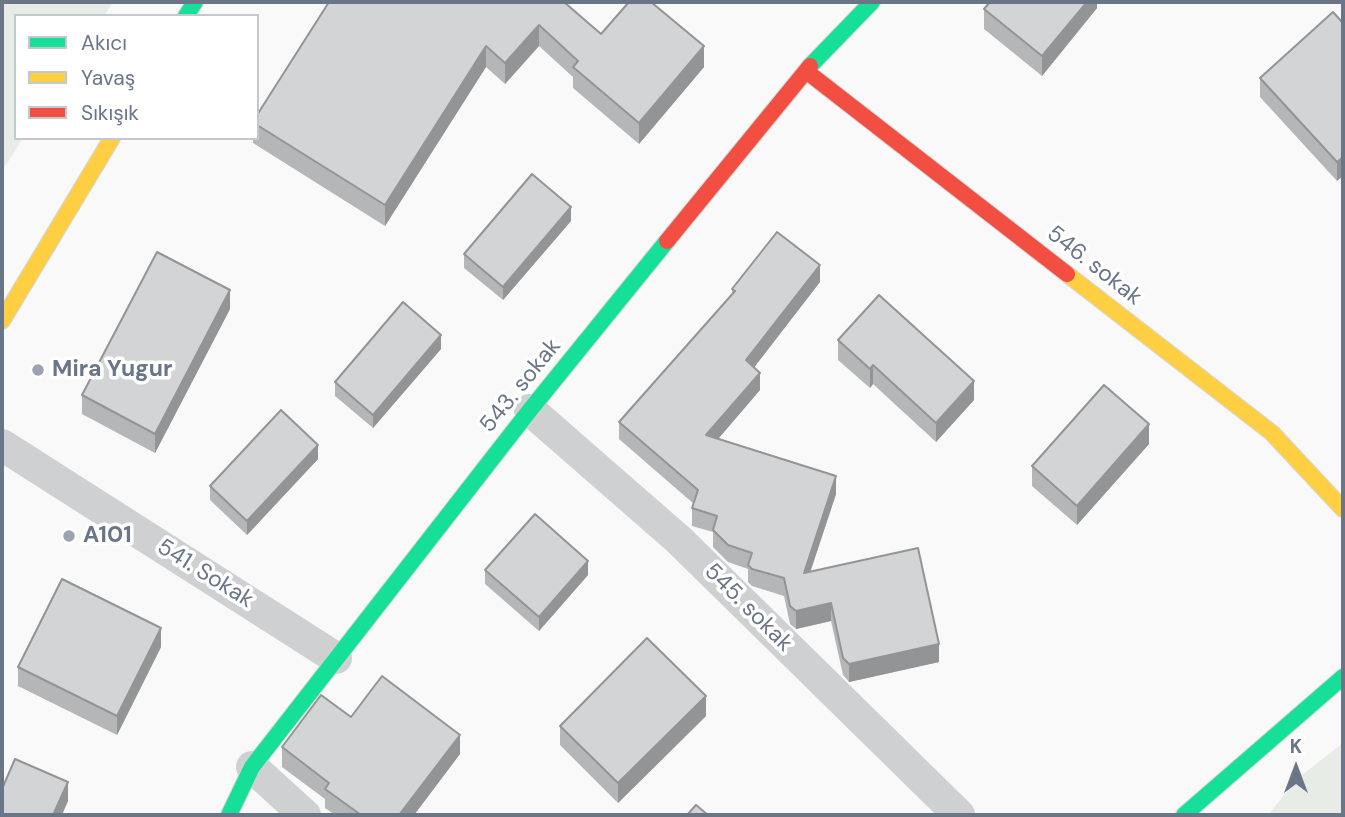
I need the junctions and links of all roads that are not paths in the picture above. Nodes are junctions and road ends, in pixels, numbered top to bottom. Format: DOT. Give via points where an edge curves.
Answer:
graph roads {
  1 [pos="872,2"];
  2 [pos="806,71"];
  3 [pos="111,140"];
  4 [pos="2,321"];
  5 [pos="530,410"];
  6 [pos="2,446"];
  7 [pos="1343,509"];
  8 [pos="337,657"];
  9 [pos="1343,677"];
  10 [pos="252,766"];
  11 [pos="229,815"];
  12 [pos="305,815"];
  13 [pos="959,815"];
  14 [pos="1184,815"];
  1 -- 2 [label="street, 543. sokak"];
  2 -- 5 [label="street, 543. sokak"];
  2 -- 7 [label="street, 546. sokak" via="1272,433"];
  3 -- 4 [label="street"];
  5 -- 8 [label="street, 543. sokak"];
  5 -- 13 [label="street, 545. sokak" via="679,540"];
  6 -- 8 [label="street, 541. Sokak"];
  8 -- 10 [label="street, 543. sokak"];
  9 -- 14 [label="street"];
  10 -- 11 [label="street, 543. sokak"];
  10 -- 12 [label="street"];
}
